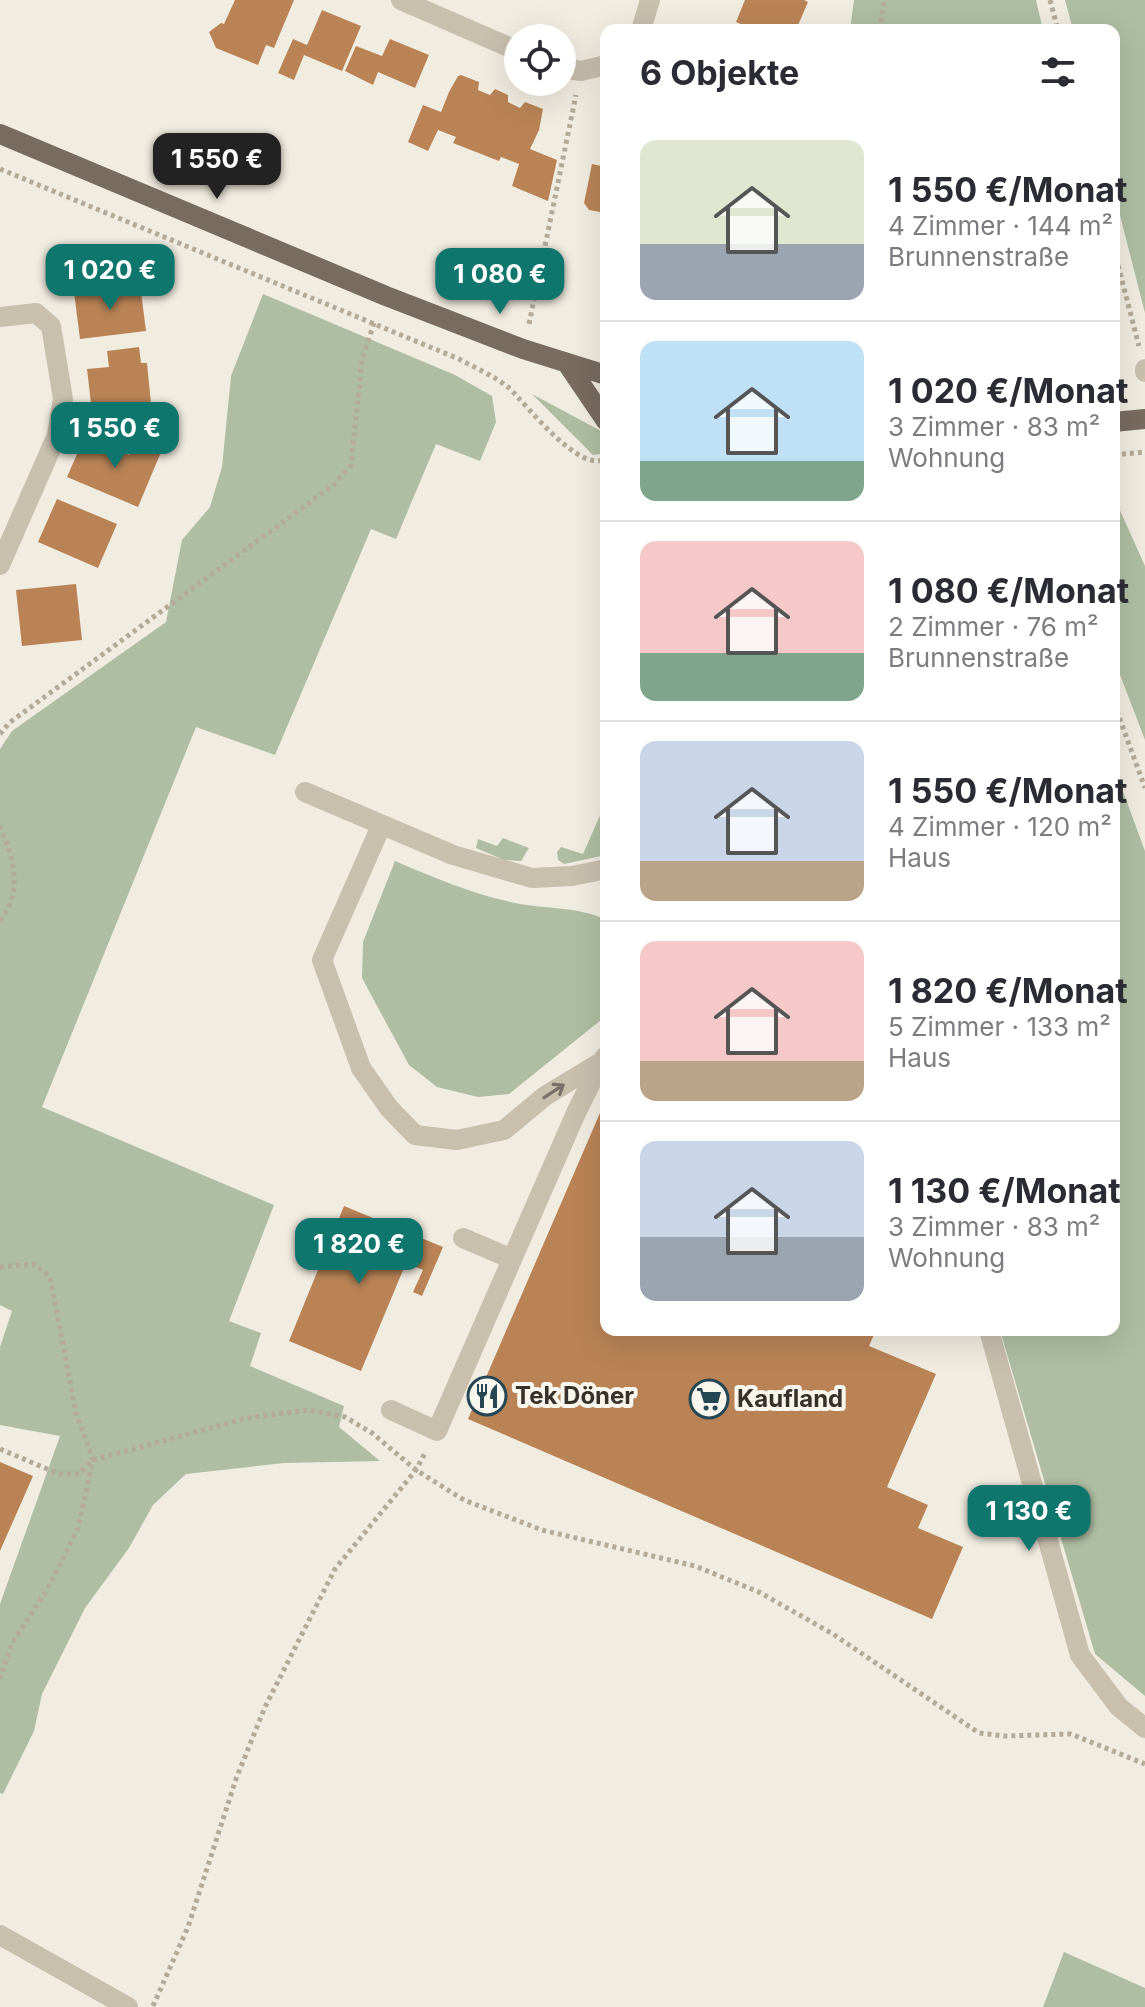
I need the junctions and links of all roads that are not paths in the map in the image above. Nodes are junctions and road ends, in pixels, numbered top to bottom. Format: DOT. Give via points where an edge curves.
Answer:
graph roads {
  1 [pos="401,0"];
  2 [pos="650,0"];
  3 [pos="643,24"];
  4 [pos="504,45"];
  5 [pos="600,66"];
  6 [pos="576,69"];
  7 [pos="0,134"];
  8 [pos="0,317"];
  9 [pos="568,365"];
  10 [pos="600,373"];
  11 [pos="600,412"];
  12 [pos="1145,419"];
  13 [pos="1120,421"];
  14 [pos="0,565"];
  15 [pos="305,792"];
  16 [pos="381,826"];
  17 [pos="600,870"];
  18 [pos="600,1061"];
  19 [pos="600,1066"];
  20 [pos="463,1238"];
  21 [pos="512,1259"];
  22 [pos="991,1336"];
  23 [pos="391,1410"];
  24 [pos="1145,1728"];
  25 [pos="0,1935"];
  26 [pos="128,2007"];
  1 -- 4 [label="street"];
  2 -- 3 [label="street"];
  5 -- 6 [label="street"];
  7 -- 9 [label="main road" via="386,296"];
  8 -- 14 [label="street" via="36,313 51,326 63,399 57,435"];
  9 -- 10 [label="main road"];
  9 -- 11 [label="main road"];
  12 -- 13 [label="main road"];
  15 -- 16 [label="street"];
  16 -- 17 [label="street" via="532,878"];
  16 -- 18 [label="street, one-way" via="322,960 361,1068 389,1108 415,1135 457,1140 504,1130"];
  19 -- 21 [label="street"];
  20 -- 21 [label="street"];
  21 -- 23 [label="street" via="437,1431"];
  22 -- 24 [label="street" via="1080,1655 1119,1707"];
  25 -- 26 [label="street"];
}
